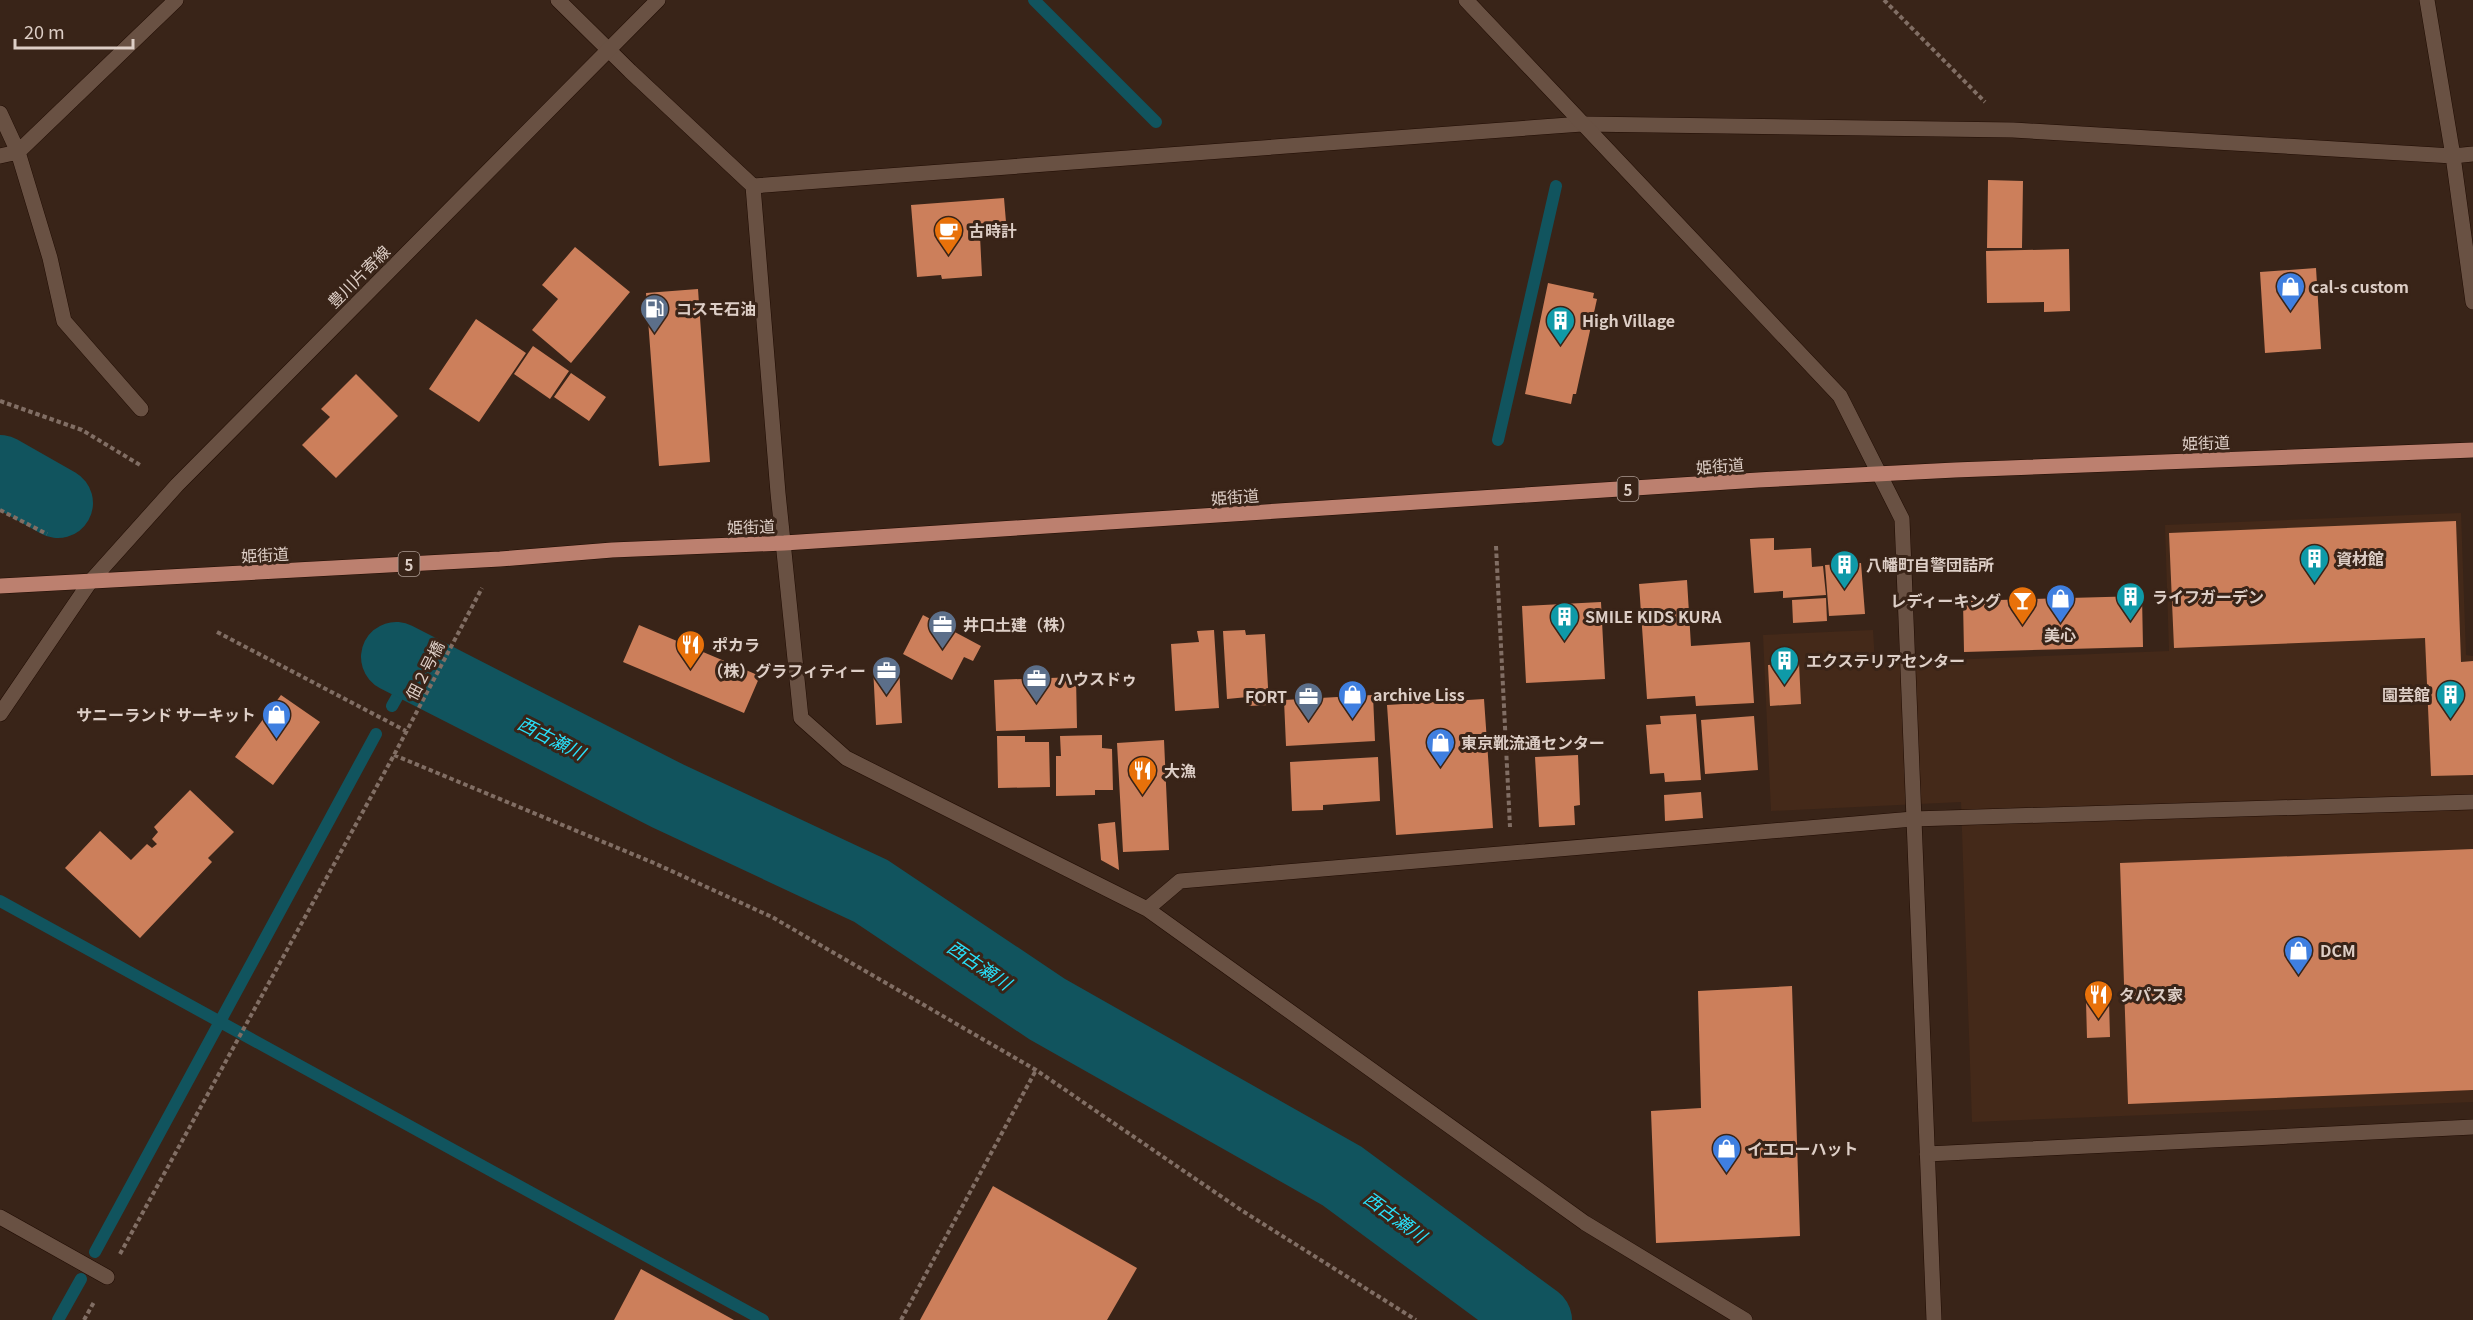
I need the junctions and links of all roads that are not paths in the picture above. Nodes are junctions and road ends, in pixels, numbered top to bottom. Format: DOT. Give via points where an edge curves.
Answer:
graph roads {
  1 [pos="176,0"];
  2 [pos="558,0"];
  3 [pos="658,0"];
  4 [pos="1466,0"];
  5 [pos="2427,0"];
  6 [pos="607,50"];
  7 [pos="0,113"];
  8 [pos="1582,124"];
  9 [pos="18,152"];
  10 [pos="2473,154"];
  11 [pos="0,156"];
  12 [pos="2452,156"];
  13 [pos="753,186"];
  14 [pos="2473,302"];
  15 [pos="141,409"];
  16 [pos="2473,450"];
  17 [pos="1879,474"];
  18 [pos="783,543"];
  19 [pos="90,582"];
  20 [pos="0,586"];
  21 [pos="0,714"];
  22 [pos="2473,802"];
  23 [pos="1913,819"];
  24 [pos="1147,909"];
  25 [pos="2473,1127"];
  26 [pos="1927,1154"];
  27 [pos="0,1217"];
  28 [pos="108,1277"];
  29 [pos="1745,1320"];
  30 [pos="1934,1320"];
  1 -- 9 [label="street"];
  2 -- 6 [label="street"];
  3 -- 6 [label="street, 豊川片寄線"];
  4 -- 8 [label="street"];
  5 -- 12 [label="street"];
  6 -- 13 [label="street"];
  6 -- 19 [label="street, 豊川片寄線" via="177,485"];
  7 -- 9 [label="street"];
  8 -- 12 [label="street" via="2013,130"];
  8 -- 13 [label="street"];
  8 -- 17 [label="street" via="1840,396"];
  9 -- 11 [label="street"];
  9 -- 15 [label="street" via="50,258 64,321"];
  10 -- 12 [label="street"];
  12 -- 14 [label="street"];
  13 -- 18 [label="street"];
  16 -- 17 [label="main road, 姫街道 / 5"];
  17 -- 18 [label="main road, 姫街道 / 5"];
  17 -- 23 [label="street" via="1902,519"];
  18 -- 19 [label="main road, 姫街道 / 5"];
  18 -- 24 [label="street" via="801,718 846,758"];
  19 -- 20 [label="main road, 姫街道 / 5"];
  19 -- 21 [label="street, 豊川片寄線"];
  22 -- 23 [label="street"];
  23 -- 24 [label="street" via="1180,881"];
  23 -- 26 [label="street"];
  24 -- 29 [label="street" via="1585,1223"];
  25 -- 26 [label="street"];
  26 -- 30 [label="street"];
  27 -- 28 [label="street"];
}
